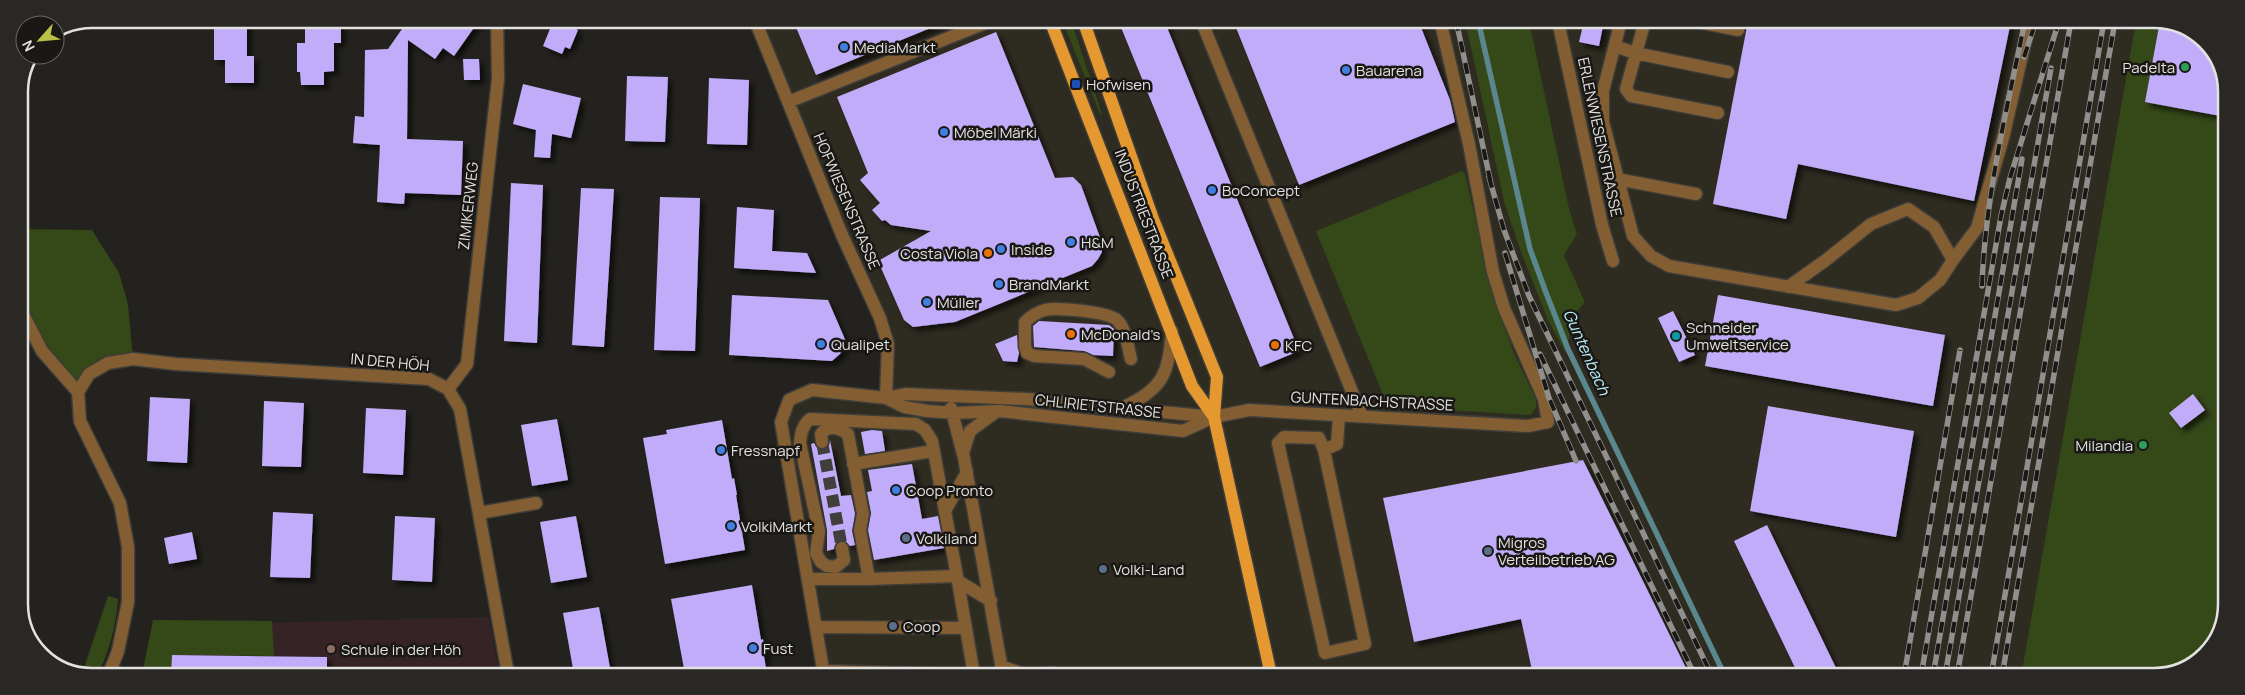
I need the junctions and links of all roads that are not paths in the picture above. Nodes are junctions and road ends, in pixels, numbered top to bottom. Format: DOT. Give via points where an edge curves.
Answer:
graph roads {
  1 [pos="497,28"];
  2 [pos="758,28"];
  3 [pos="973,28"];
  4 [pos="1053,28"];
  5 [pos="1086,28"];
  6 [pos="1204,28"];
  7 [pos="1442,28"];
  8 [pos="1560,28"];
  9 [pos="1619,28"];
  10 [pos="1643,28"];
  11 [pos="1728,28"];
  12 [pos="2028,28"];
  13 [pos="1738,30"];
  14 [pos="1615,46"];
  15 [pos="1635,53"];
  16 [pos="1728,72"];
  17 [pos="788,102"];
  18 [pos="1718,113"];
  19 [pos="1617,178"];
  20 [pos="1696,194"];
  21 [pos="1953,260"];
  22 [pos="1613,261"];
  23 [pos="1788,287"];
  24 [pos="27,323"];
  25 [pos="1172,331"];
  26 [pos="1131,359"];
  27 [pos="1108,372"];
  28 [pos="448,389"];
  29 [pos="78,392"];
  30 [pos="945,396"];
  31 [pos="886,398"];
  32 [pos="1122,408"];
  33 [pos="998,411"];
  34 [pos="954,413"];
  35 [pos="1339,415"];
  36 [pos="1214,416"];
  37 [pos="1362,416"];
  38 [pos="822,442"];
  39 [pos="1324,450"];
  40 [pos="933,451"];
  41 [pos="963,453"];
  42 [pos="853,464"];
  43 [pos="967,472"];
  44 [pos="536,503"];
  45 [pos="945,511"];
  46 [pos="479,513"];
  47 [pos="842,548"];
  48 [pos="808,579"];
  49 [pos="868,579"];
  50 [pos="958,579"];
  51 [pos="991,601"];
  52 [pos="816,627"];
  53 [pos="966,628"];
  54 [pos="111,668"];
  55 [pos="507,668"];
  56 [pos="823,668"];
  57 [pos="973,668"];
  58 [pos="1002,668"];
  59 [pos="1269,668"];
  1 -- 28 [label="street, ZIMIKERWEG" via="498,78 467,364"];
  2 -- 17 [label="street, HOFWIESENSTRASSE"];
  3 -- 17 [label="street"];
  4 -- 25 [label="main road, INDUSTRIESTRASSE"];
  5 -- 36 [label="main road, INDUSTRIESTRASSE" via="1150,209 1217,377"];
  6 -- 37 [label="street"];
  7 -- 37 [label="street, GUNTENBACHSTRASSE" via="1469,144 1493,272 1504,308 1544,399 1548,422 1528,426"];
  8 -- 22 [label="street, ERLENWIESENSTRASSE" via="1602,225"];
  9 -- 14 [label="street"];
  10 -- 15 [label="street"];
  11 -- 13 [label="street"];
  12 -- 21 [label="street" via="2003,138 1977,228"];
  14 -- 15 [label="street"];
  14 -- 19 [label="street" via="1604,91 1603,122"];
  15 -- 16 [label="street"];
  15 -- 18 [label="street" via="1626,89 1631,96"];
  17 -- 31 [label="street, HOFWIESENSTRASSE" via="880,318 888,344"];
  19 -- 20 [label="street"];
  19 -- 23 [label="street" via="1633,236 1651,256 1669,266"];
  21 -- 23 [label="street" via="1940,280 1918,298 1896,305"];
  21 -- 23 [label="street" via="1934,227 1908,209 1871,224"];
  24 -- 29 [label="street" via="42,351"];
  25 -- 32 [label="street, CHLIRIETSTRASSE" via="1168,365 1161,379 1145,398"];
  25 -- 36 [label="main road, INDUSTRIESTRASSE" via="1192,386"];
  26 -- 27 [label="street" via="1118,320 1109,315 1046,309 1026,322 1027,353 1084,359"];
  28 -- 29 [label="street, IN DER HÖH" via="429,379 132,359 108,363 89,374"];
  28 -- 46 [label="street" via="460,409"];
  29 -- 54 [label="street" via="80,421 120,504 128,547 128,602"];
  30 -- 31 [label="street, CHLIRIETSTRASSE" via="905,394"];
  30 -- 32 [label="street, CHLIRIETSTRASSE"];
  30 -- 34 [label="street"];
  31 -- 34 [label="street, CHLIRIETSTRASSE" via="914,409"];
  31 -- 48 [label="street, CHLIRIETSTRASSE" via="812,390 789,400 781,422"];
  32 -- 36 [label="street, CHLIRIETSTRASSE"];
  33 -- 34 [label="street, CHLIRIETSTRASSE"];
  33 -- 36 [label="street, CHLIRIETSTRASSE" via="1183,431"];
  33 -- 41 [label="street" via="970,431"];
  34 -- 41 [label="street"];
  35 -- 36 [label="street, GUNTENBACHSTRASSE" via="1249,410"];
  35 -- 37 [label="street, GUNTENBACHSTRASSE"];
  35 -- 39 [label="street" via="1337,444"];
  36 -- 59 [label="main road, INDUSTRIESTRASSE"];
  38 -- 42 [label="street" via="821,434 830,428 848,434"];
  39 -- 39 [label="street" via="1366,644 1325,653 1278,443 1284,437 1319,438"];
  40 -- 42 [label="street"];
  40 -- 45 [label="street"];
  40 -- 47 [label="street" via="932,441 916,424 810,419 805,424 800,443 819,531 816,553 821,562 836,567 844,560"];
  41 -- 43 [label="street"];
  42 -- 49 [label="street"];
  43 -- 45 [label="street"];
  43 -- 51 [label="street"];
  44 -- 46 [label="street"];
  45 -- 50 [label="street"];
  46 -- 55 [label="street"];
  48 -- 49 [label="street"];
  48 -- 52 [label="street, CHLIRIETSTRASSE"];
  49 -- 50 [label="street"];
  50 -- 51 [label="street"];
  50 -- 53 [label="street"];
  51 -- 58 [label="street"];
  52 -- 53 [label="street"];
  52 -- 56 [label="street, CHLIRIETSTRASSE"];
  53 -- 57 [label="street"];
}
